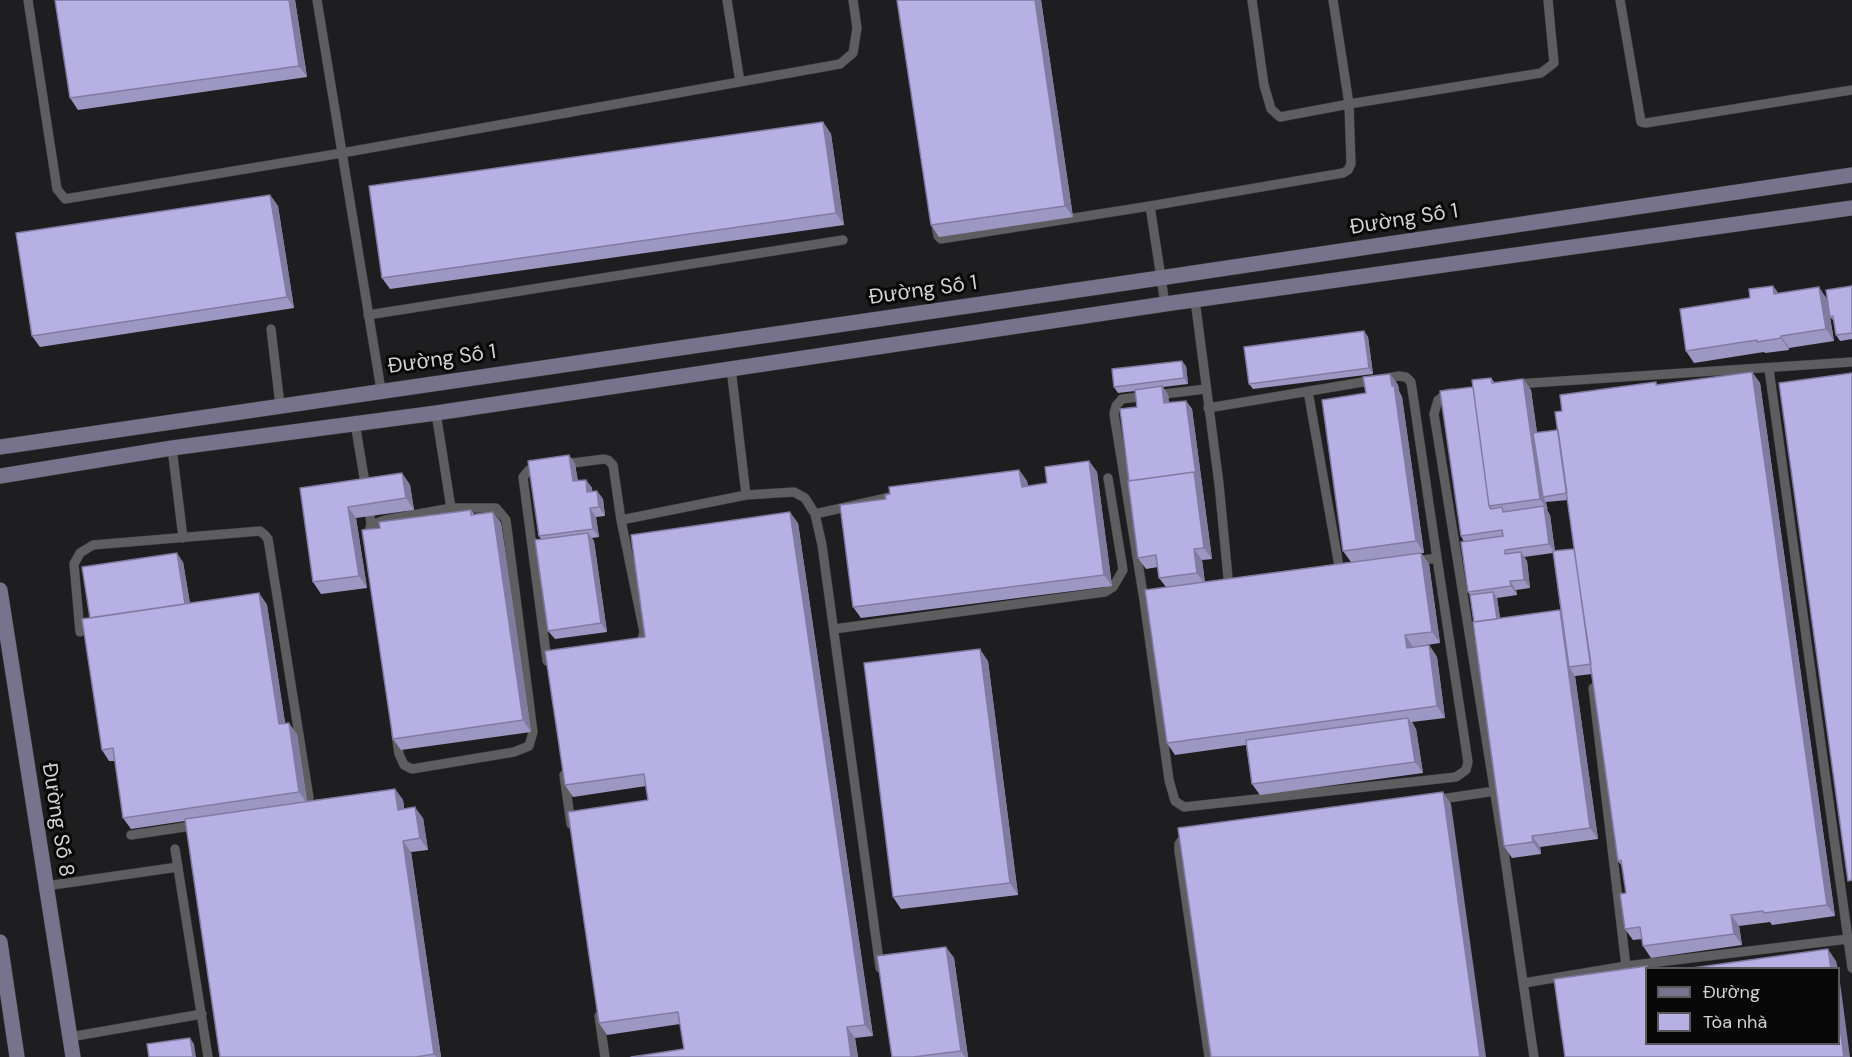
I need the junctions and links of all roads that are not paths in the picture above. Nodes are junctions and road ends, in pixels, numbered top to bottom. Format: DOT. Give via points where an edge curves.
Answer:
graph roads {
  1 [pos="28,0"];
  2 [pos="317,0"];
  3 [pos="727,0"];
  4 [pos="853,0"];
  5 [pos="1252,0"];
  6 [pos="1333,0"];
  7 [pos="1548,0"];
  8 [pos="1620,0"];
  9 [pos="740,82"];
  10 [pos="1852,90"];
  11 [pos="1349,104"];
  12 [pos="342,153"];
  13 [pos="1852,175"];
  14 [pos="1150,206"];
  15 [pos="1852,207"];
  16 [pos="934,213"];
  17 [pos="843,240"];
  18 [pos="1160,278"];
  19 [pos="1194,300"];
  20 [pos="1165,304"];
  21 [pos="368,315"];
  22 [pos="271,329"];
  23 [pos="1852,362"];
  24 [pos="731,368"];
  25 [pos="1769,369"];
  26 [pos="1503,386"];
  27 [pos="1206,389"];
  28 [pos="381,390"];
  29 [pos="1308,391"];
  30 [pos="1458,393"];
  31 [pos="280,405"];
  32 [pos="1208,408"];
  33 [pos="436,412"];
  34 [pos="355,423"];
  35 [pos="0,447"];
  36 [pos="172,448"];
  37 [pos="557,465"];
  38 [pos="546,467"];
  39 [pos="0,476"];
  40 [pos="1108,478"];
  41 [pos="366,492"];
  42 [pos="746,495"];
  43 [pos="895,496"];
  44 [pos="450,508"];
  45 [pos="815,514"];
  46 [pos="621,520"];
  47 [pos="183,538"];
  48 [pos="369,547"];
  49 [pos="1437,558"];
  50 [pos="1405,562"];
  51 [pos="1350,570"];
  52 [pos="1340,572"];
  53 [pos="1329,573"];
  54 [pos="1240,586"];
  55 [pos="1229,588"];
  56 [pos="1219,589"];
  57 [pos="0,590"];
  58 [pos="1166,597"];
  59 [pos="1144,600"];
  60 [pos="834,629"];
  61 [pos="80,632"];
  62 [pos="625,648"];
  63 [pos="558,658"];
  64 [pos="547,660"];
  65 [pos="549,672"];
  66 [pos="1593,688"];
  67 [pos="394,719"];
  68 [pos="563,765"];
  69 [pos="1495,791"];
  70 [pos="1426,802"];
  71 [pos="290,810"];
  72 [pos="210,823"];
  73 [pos="131,835"];
  74 [pos="573,835"];
  75 [pos="1196,837"];
  76 [pos="175,849"];
  77 [pos="178,867"];
  78 [pos="46,886"];
  79 [pos="1848,939"];
  80 [pos="0,942"];
  81 [pos="1626,966"];
  82 [pos="1852,968"];
  83 [pos="881,976"];
  84 [pos="1524,983"];
  85 [pos="598,1010"];
  86 [pos="202,1014"];
  87 [pos="70,1037"];
  88 [pos="17,1057"];
  89 [pos="73,1057"];
  90 [pos="208,1057"];
  91 [pos="605,1057"];
  92 [pos="1209,1057"];
  93 [pos="1534,1057"];
  1 -- 12 [label="lane" via="57,189 65,199"];
  2 -- 12 [label="lane"];
  3 -- 9 [label="lane"];
  4 -- 9 [label="lane" via="857,28 853,53 840,64"];
  5 -- 11 [label="lane" via="1271,109 1280,117"];
  6 -- 11 [label="lane"];
  7 -- 11 [label="lane" via="1554,63 1541,73"];
  8 -- 10 [label="lane" via="1641,122"];
  9 -- 12 [label="lane"];
  11 -- 14 [label="lane" via="1351,164 1342,173"];
  12 -- 21 [label="lane"];
  13 -- 18 [label="street, Đường Số 1"];
  14 -- 16 [label="lane" via="941,239"];
  14 -- 18 [label="lane"];
  15 -- 19 [label="street"];
  17 -- 21 [label="lane"];
  18 -- 20 [label="lane"];
  18 -- 28 [label="street, Đường Số 1"];
  19 -- 20 [label="street"];
  19 -- 27 [label="lane"];
  20 -- 24 [label="street"];
  21 -- 28 [label="lane"];
  22 -- 31 [label="lane"];
  23 -- 25 [label="lane"];
  24 -- 33 [label="street"];
  24 -- 42 [label="lane"];
  25 -- 26 [label="lane"];
  25 -- 79 [label="lane"];
  27 -- 32 [label="lane"];
  27 -- 59 [label="lane" via="1122,399 1116,406 1114,414"];
  28 -- 31 [label="street, Đường Số 1"];
  29 -- 32 [label="lane"];
  29 -- 49 [label="lane" via="1399,376 1411,382"];
  29 -- 52 [label="lane"];
  30 -- 69 [label="lane" via="1438,400 1434,414"];
  31 -- 35 [label="street, Đường Số 1"];
  32 -- 55 [label="lane"];
  33 -- 34 [label="street"];
  33 -- 44 [label="lane"];
  34 -- 36 [label="street"];
  34 -- 41 [label="lane"];
  36 -- 39 [label="street"];
  36 -- 47 [label="lane"];
  37 -- 46 [label="lane" via="608,460 613,465"];
  38 -- 64 [label="lane" via="529,470 523,477"];
  40 -- 60 [label="lane" via="1123,570 1113,587 1105,592"];
  42 -- 45 [label="lane" via="794,492 805,498"];
  42 -- 46 [label="lane"];
  43 -- 45 [label="lane"];
  44 -- 48 [label="lane" via="371,521"];
  44 -- 67 [label="lane" via="496,508 506,520 532,741 514,752 412,769 404,765 399,754"];
  45 -- 60 [label="lane"];
  46 -- 62 [label="lane" via="644,632 636,646"];
  47 -- 61 [label="lane" via="93,545 80,552 74,564"];
  47 -- 71 [label="lane" via="260,531 268,539 309,798 308,804"];
  49 -- 50 [label="lane"];
  49 -- 59 [label="lane" via="1468,762 1466,770 1456,777 1184,807 1175,801 1168,780"];
  51 -- 52 [label="lane"];
  52 -- 53 [label="lane"];
  54 -- 55 [label="lane"];
  55 -- 56 [label="lane"];
  57 -- 78 [label="street, Đường Số 8"];
  58 -- 59 [label="lane"];
  60 -- 83 [label="lane"];
  63 -- 64 [label="lane"];
  64 -- 65 [label="lane"];
  66 -- 81 [label="lane"];
  68 -- 74 [label="lane"];
  69 -- 70 [label="lane"];
  69 -- 84 [label="lane"];
  72 -- 73 [label="lane"];
  75 -- 92 [label="lane" via="1181,841 1179,851"];
  76 -- 77 [label="lane"];
  77 -- 78 [label="lane"];
  77 -- 86 [label="lane"];
  78 -- 87 [label="street, Đường Số 8"];
  79 -- 81 [label="lane"];
  79 -- 82 [label="lane"];
  80 -- 88 [label="street"];
  81 -- 84 [label="lane"];
  84 -- 93 [label="lane"];
  85 -- 91 [label="lane"];
  86 -- 87 [label="lane"];
  86 -- 90 [label="lane"];
  87 -- 89 [label="street, Đường Số 8"];
}
